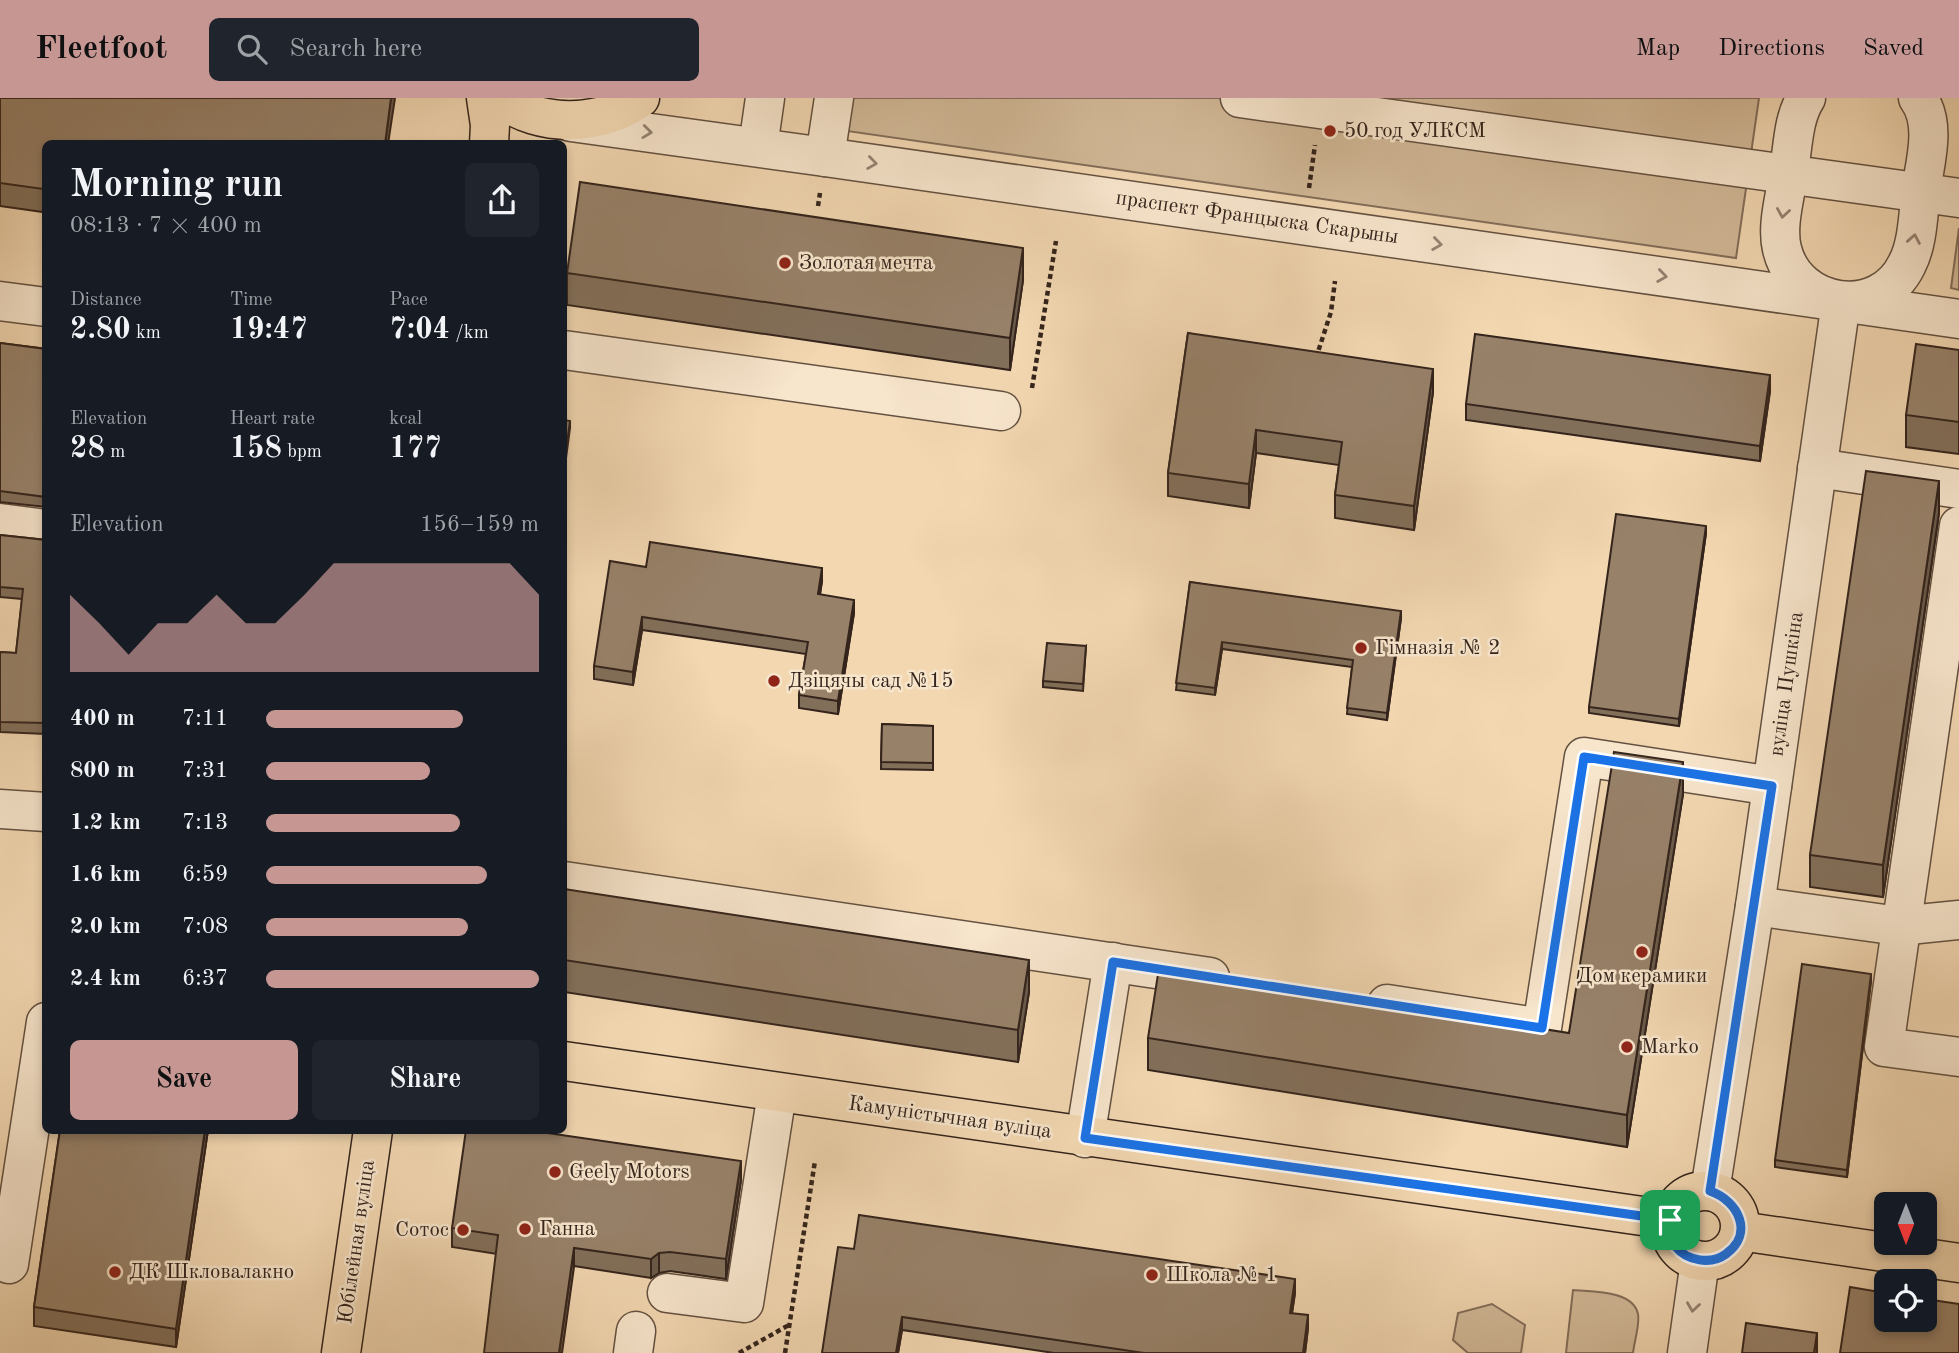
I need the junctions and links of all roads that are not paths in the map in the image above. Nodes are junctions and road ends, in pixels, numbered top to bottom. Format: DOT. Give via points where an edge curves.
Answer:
graph roads {
  1 [pos="486,98"];
  2 [pos="501,98"];
  3 [pos="765,98"];
  4 [pos="834,98"];
  5 [pos="1240,98"];
  6 [pos="1806,98"];
  7 [pos="1918,98"];
  8 [pos="588,120"];
  9 [pos="489,140"];
  10 [pos="758,147"];
  11 [pos="825,156"];
  12 [pos="1789,174"];
  13 [pos="1921,192"];
  14 [pos="1959,198"];
  15 [pos="0,300"];
  16 [pos="1841,302"];
  17 [pos="42,306"];
  18 [pos="1959,319"];
  19 [pos="567,350"];
  20 [pos="1001,411"];
  21 [pos="1817,468"];
  22 [pos="1959,489"];
  23 [pos="0,523"];
  24 [pos="1959,526"];
  25 [pos="42,528"];
  26 [pos="1772,786"];
  27 [pos="0,809"];
  28 [pos="42,812"];
  29 [pos="567,881"];
  30 [pos="1755,905"];
  31 [pos="1959,920"];
  32 [pos="1899,926"];
  33 [pos="1113,962"];
  34 [pos="1238,981"];
  35 [pos="1348,998"];
  36 [pos="42,1048"];
  37 [pos="1959,1057"];
  38 [pos="567,1061"];
  39 [pos="777,1093"];
  40 [pos="372,1134"];
  41 [pos="1085,1138"];
  42 [pos="1710,1191"];
  43 [pos="1670,1220"];
  44 [pos="1740,1231"];
  45 [pos="1700,1261"];
  46 [pos="1959,1263"];
  47 [pos="9,1264"];
  48 [pos="667,1293"];
  49 [pos="341,1353"];
  50 [pos="1687,1353"];
  1 -- 9 [label="main road"];
  2 -- 8 [label="main road" via="529,113"];
  3 -- 10 [label="street"];
  4 -- 11 [label="street"];
  5 -- 12 [label="street"];
  6 -- 12 [label="street" via="1797,121"];
  7 -- 13 [label="street" via="1928,121 1929,140"];
  8 -- 10 [label="street, праспект Францыска Скарыны, one-way"];
  10 -- 11 [label="street, праспект Францыска Скарыны"];
  11 -- 16 [label="street, праспект Францыска Скарыны, one-way"];
  12 -- 13 [label="street"];
  12 -- 16 [label="street, one-way" via="1781,226 1781,248 1789,268 1820,296"];
  13 -- 14 [label="street"];
  16 -- 13 [label="street, one-way" via="1880,293 1896,281 1913,246"];
  15 -- 17 [label="street"];
  16 -- 18 [label="street, праспект Францыска Скарыны"];
  16 -- 21 [label="street, вуліца Пушкіна"];
  19 -- 20 [label="street"];
  21 -- 22 [label="street"];
  21 -- 26 [label="street, вуліца Пушкіна"];
  23 -- 25 [label="street"];
  24 -- 32 [label="street"];
  26 -- 30 [label="street, вуліца Пушкіна"];
  26 -- 35 [label="street" via="1584,757 1542,1028"];
  27 -- 28 [label="street"];
  29 -- 33 [label="street"];
  30 -- 32 [label="street"];
  30 -- 42 [label="street, вуліца Пушкіна"];
  31 -- 32 [label="street"];
  32 -- 37 [label="street" via="1884,1047"];
  33 -- 34 [label="street"];
  33 -- 41 [label="street"];
  36 -- 47 [label="street"];
  38 -- 39 [label="main road, Камуністычная вуліца"];
  39 -- 41 [label="main road, Камуністычная вуліца"];
  39 -- 48 [label="street" via="744,1303"];
  40 -- 49 [label="main road, Юбілейная вуліца"];
  41 -- 43 [label="main road, Камуністычная вуліца"];
  42 -- 43 [label="main road" via="1684,1197"];
  42 -- 44 [label="main road" via="1734,1205"];
  43 -- 45 [label="main road" via="1676,1247"];
  44 -- 45 [label="main road" via="1726,1254"];
  44 -- 46 [label="main road"];
  45 -- 50 [label="street, one-way"];
}
